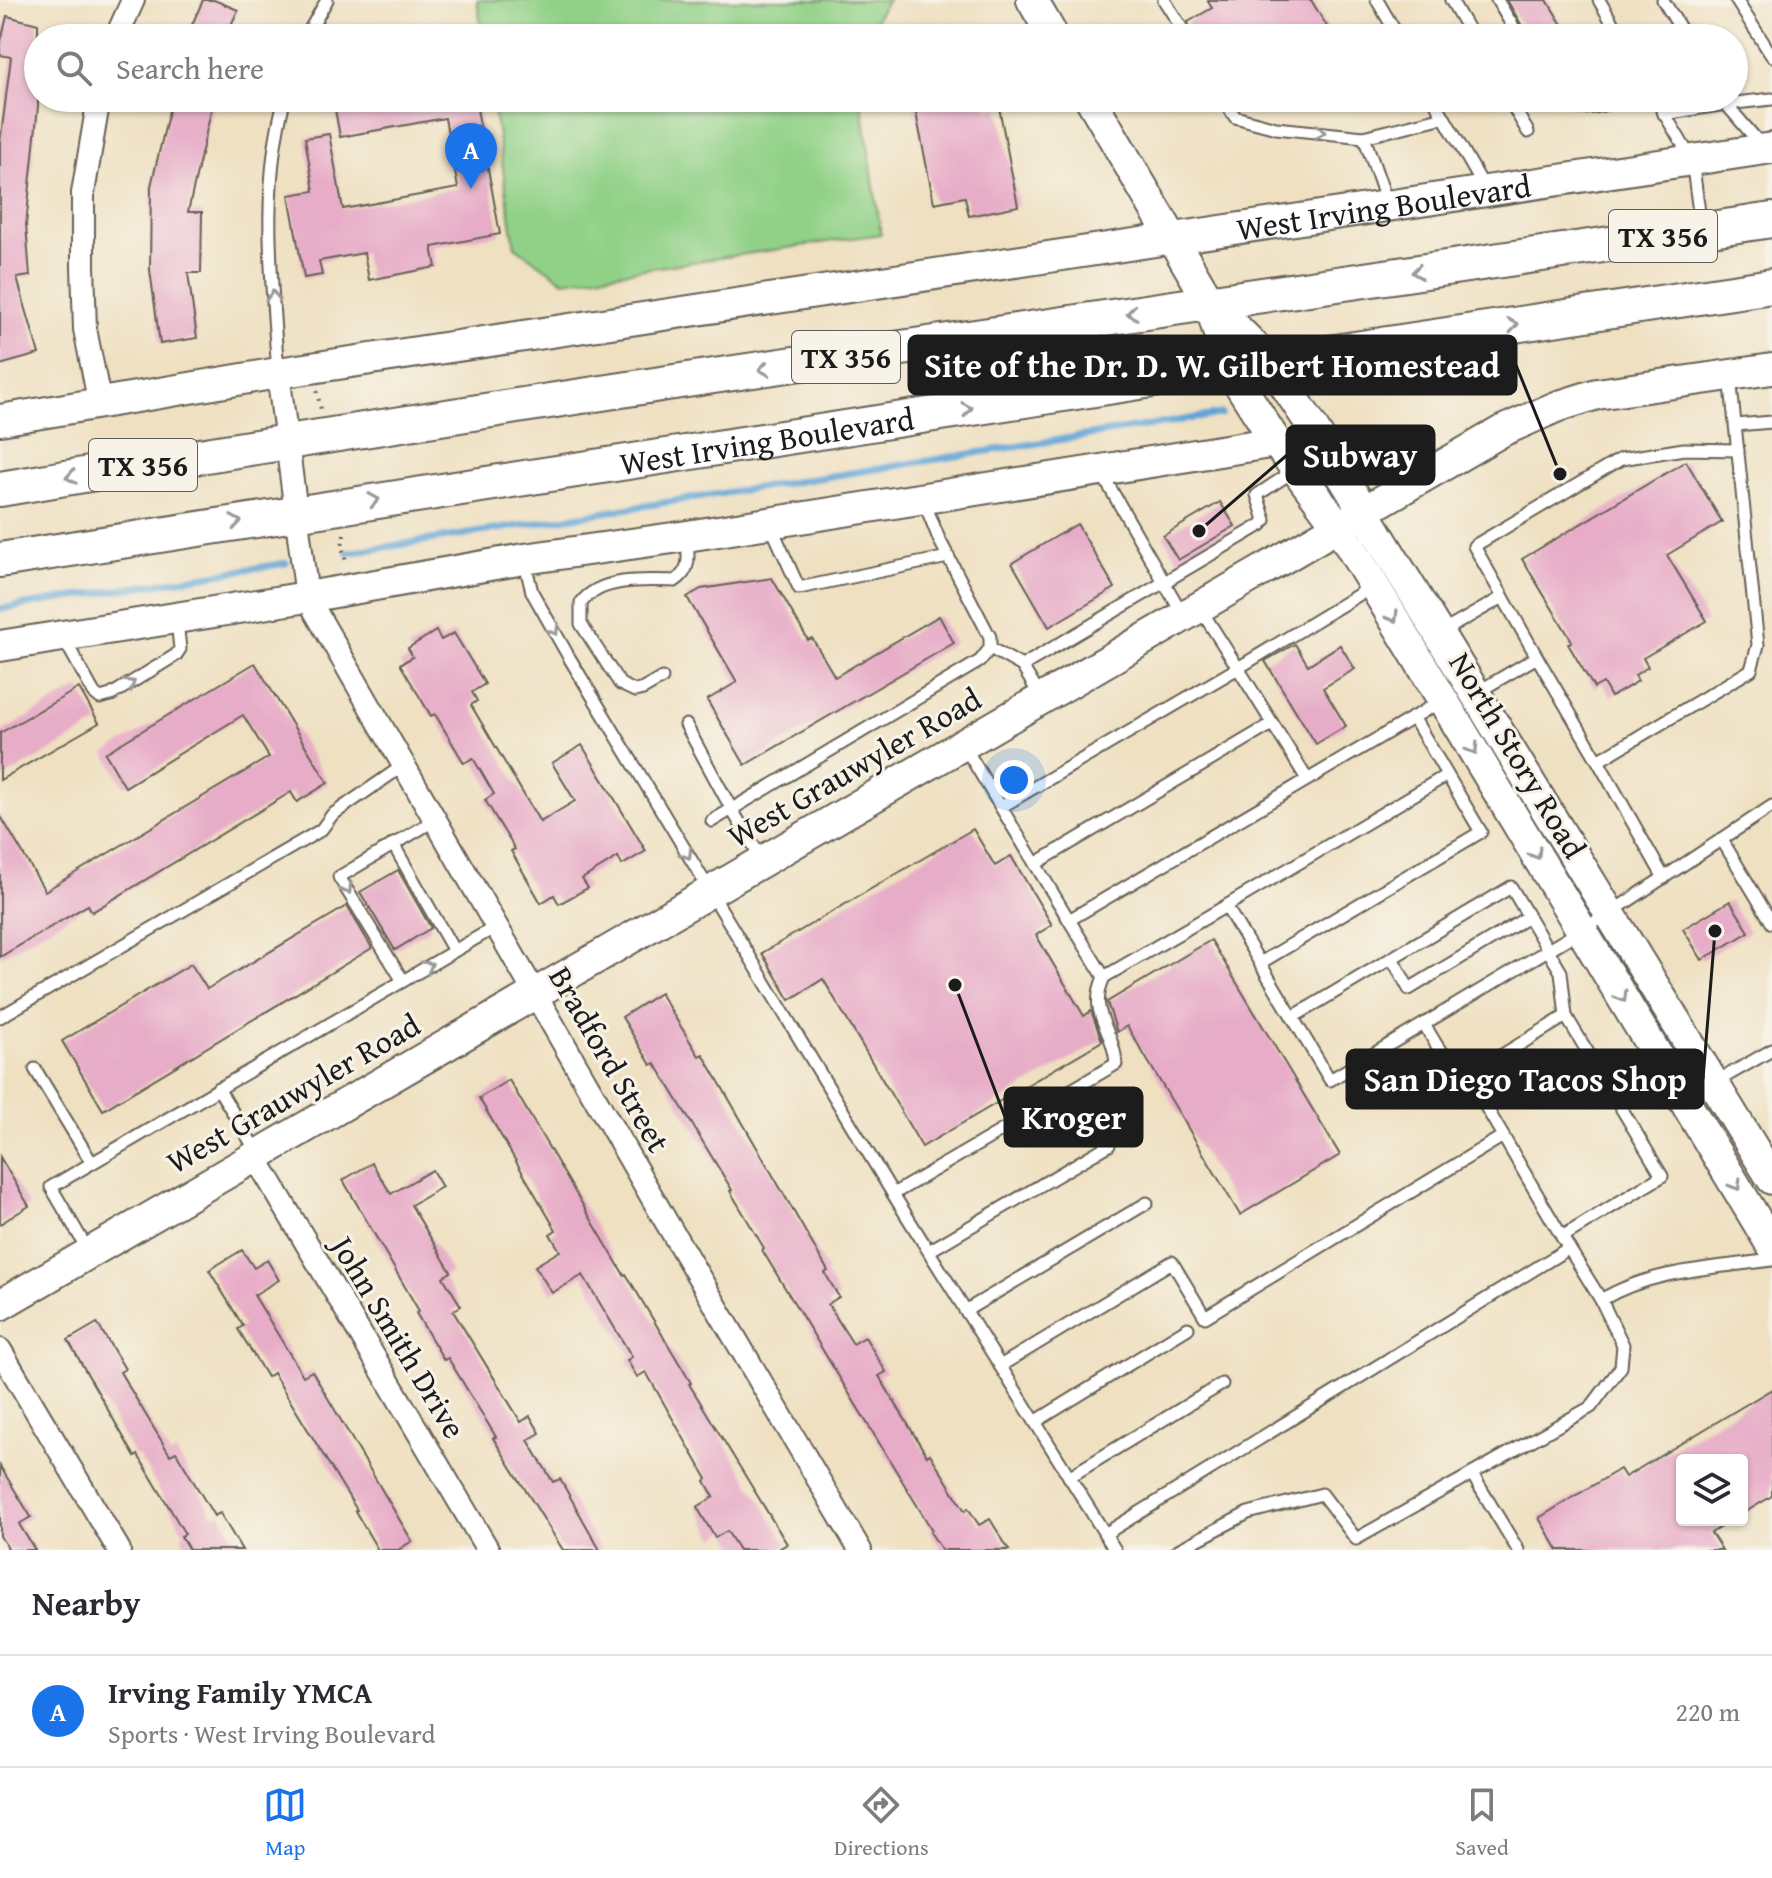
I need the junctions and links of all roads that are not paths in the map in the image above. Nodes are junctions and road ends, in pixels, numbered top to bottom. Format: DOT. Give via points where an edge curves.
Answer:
graph roads {
  1 [pos="133,0"];
  2 [pos="327,0"];
  3 [pos="1032,0"];
  4 [pos="1164,0"];
  5 [pos="1377,0"];
  6 [pos="1451,0"];
  7 [pos="1497,0"];
  8 [pos="1599,0"];
  9 [pos="1663,0"];
  10 [pos="1736,0"];
  11 [pos="122,24"];
  12 [pos="313,24"];
  13 [pos="1046,24"];
  14 [pos="1179,24"];
  15 [pos="1391,24"];
  16 [pos="1465,24"];
  17 [pos="1512,24"];
  18 [pos="1613,24"];
  19 [pos="1678,24"];
  20 [pos="1772,56"];
  21 [pos="1772,99"];
  22 [pos="1748,100"];
  23 [pos="97,112"];
  24 [pos="282,112"];
  25 [pos="1098,112"];
  26 [pos="1232,112"];
  27 [pos="1441,112"];
  28 [pos="1516,112"];
  29 [pos="1673,112"];
  30 [pos="1734,112"];
  31 [pos="1664,114"];
  32 [pos="1444,117"];
  33 [pos="1528,132"];
  34 [pos="1364,137"];
  35 [pos="1768,148"];
  36 [pos="1692,160"];
  37 [pos="1486,191"];
  38 [pos="1388,206"];
  39 [pos="1772,220"];
  40 [pos="1701,230"];
  41 [pos="1173,238"];
  42 [pos="1772,286"];
  43 [pos="1209,301"];
  44 [pos="1270,362"];
  45 [pos="1229,368"];
  46 [pos="1772,369"];
  47 [pos="278,373"];
  48 [pos="1729,375"];
  49 [pos="100,405"];
  50 [pos="0,420"];
  51 [pos="1772,422"];
  52 [pos="1736,425"];
  53 [pos="286,441"];
  54 [pos="1276,442"];
  55 [pos="1738,450"];
  56 [pos="1296,469"];
  57 [pos="1100,470"];
  58 [pos="0,489"];
  59 [pos="923,498"];
  60 [pos="297,512"];
  61 [pos="1350,519"];
  62 [pos="769,523"];
  63 [pos="687,536"];
  64 [pos="948,557"];
  65 [pos="524,559"];
  66 [pos="0,560"];
  67 [pos="1165,583"];
  68 [pos="1374,586"];
  69 [pos="307,597"];
  70 [pos="1503,597"];
  71 [pos="1192,612"];
  72 [pos="176,618"];
  73 [pos="1438,634"];
  74 [pos="63,637"];
  75 [pos="0,646"];
  76 [pos="990,648"];
  77 [pos="1537,657"];
  78 [pos="1022,666"];
  79 [pos="1238,668"];
  80 [pos="662,678"];
  81 [pos="1475,694"];
  82 [pos="1041,699"];
  83 [pos="1443,700"];
  84 [pos="1413,717"];
  85 [pos="1272,724"];
  86 [pos="686,725"];
  87 [pos="964,745"];
  88 [pos="1598,761"];
  89 [pos="404,765"];
  90 [pos="1447,775"];
  91 [pos="1307,779"];
  92 [pos="1772,806"];
  93 [pos="1001,807"];
  94 [pos="732,810"];
  95 [pos="435,820"];
  96 [pos="712,821"];
  97 [pos="1722,840"];
  98 [pos="393,844"];
  99 [pos="763,861"];
  100 [pos="1035,864"];
  101 [pos="1664,878"];
  102 [pos="710,892"];
  103 [pos="1226,906"];
  104 [pos="1610,913"];
  105 [pos="1528,917"];
  106 [pos="1069,920"];
  107 [pos="1772,923"];
  108 [pos="497,926"];
  109 [pos="1581,930"];
  110 [pos="1548,950"];
  111 [pos="454,951"];
  112 [pos="1392,958"];
  113 [pos="1260,963"];
  114 [pos="1104,977"];
  115 [pos="403,981"];
  116 [pos="535,993"];
  117 [pos="1566,1016"];
  118 [pos="0,1017"];
  119 [pos="1293,1017"];
  120 [pos="1424,1024"];
  121 [pos="1772,1050"];
  122 [pos="35,1069"];
  123 [pos="1468,1076"];
  124 [pos="1714,1083"];
  125 [pos="218,1088"];
  126 [pos="1503,1136"];
  127 [pos="1109,1145"];
  128 [pos="257,1155"];
  129 [pos="92,1163"];
  130 [pos="1772,1179"];
  131 [pos="893,1194"];
  132 [pos="1147,1203"];
  133 [pos="1565,1243"];
  134 [pos="1772,1246"];
  135 [pos="929,1251"];
  136 [pos="89,1253"];
  137 [pos="1772,1260"];
  138 [pos="1601,1300"];
  139 [pos="0,1305"];
  140 [pos="965,1311"];
  141 [pos="1188,1328"];
  142 [pos="0,1350"];
  143 [pos="1000,1366"];
  144 [pos="1222,1384"];
  145 [pos="1035,1422"];
  146 [pos="1472,1474"];
  147 [pos="1069,1477"];
  148 [pos="1105,1534"];
  149 [pos="119,1550"];
  150 [pos="488,1550"];
  151 [pos="860,1550"];
  152 [pos="1115,1550"];
  153 [pos="1178,1550"];
  154 [pos="1518,1550"];
  1 -- 11 [label="street"];
  2 -- 12 [label="lane"];
  3 -- 13 [label="main road"];
  4 -- 14 [label="lane"];
  5 -- 15 [label="lane"];
  6 -- 16 [label="lane"];
  7 -- 17 [label="lane"];
  8 -- 18 [label="lane"];
  9 -- 19 [label="lane"];
  10 -- 20 [label="lane"];
  21 -- 22 [label="lane"];
  23 -- 49 [label="street" via="83,193 83,266 85,329"];
  47 -- 24 [label="lane, one-way" via="271,217"];
  25 -- 41 [label="main road, North Story Road"];
  26 -- 34 [label="lane, one-way" via="1276,128"];
  27 -- 32 [label="lane"];
  28 -- 33 [label="lane"];
  29 -- 31 [label="lane"];
  30 -- 35 [label="lane"];
  31 -- 36 [label="lane"];
  32 -- 34 [label="lane"];
  32 -- 37 [label="lane"];
  34 -- 38 [label="lane"];
  35 -- 36 [label="main road, West Irving Boulevard"];
  36 -- 37 [label="main road, West Irving Boulevard"];
  36 -- 40 [label="lane"];
  37 -- 38 [label="main road, West Irving Boulevard"];
  38 -- 41 [label="main road, West Irving Boulevard"];
  39 -- 40 [label="main road, West Irving Boulevard / TX 356"];
  40 -- 43 [label="main road, West Irving Boulevard / TX 356, one-way"];
  41 -- 43 [label="main road, North Story Road"];
  41 -- 47 [label="main road, West Irving Boulevard"];
  44 -- 42 [label="main road, West Irving Boulevard / TX 356, one-way"];
  43 -- 44 [label="main road, North Story Road"];
  43 -- 45 [label="main road, North Story Road"];
  43 -- 53 [label="main road, West Irving Boulevard / TX 356, one-way"];
  44 -- 45 [label="main road, West Irving Boulevard / TX 356"];
  44 -- 61 [label="main road, North Story Road"];
  45 -- 54 [label="main road, North Story Road"];
  60 -- 45 [label="main road, West Irving Boulevard / TX 356, one-way"];
  46 -- 48 [label="main road, West Grauwyler Road"];
  47 -- 49 [label="main road, West Irving Boulevard"];
  47 -- 53 [label="street"];
  48 -- 52 [label="lane"];
  48 -- 61 [label="main road, West Grauwyler Road" via="1597,394 1556,407 1502,431"];
  49 -- 50 [label="main road, West Irving Boulevard"];
  51 -- 52 [label="lane"];
  52 -- 55 [label="lane"];
  53 -- 58 [label="main road, West Irving Boulevard / TX 356, one-way"];
  53 -- 60 [label="street"];
  54 -- 56 [label="main road, North Story Road"];
  54 -- 57 [label="main road"];
  55 -- 70 [label="lane" via="1684,449 1621,459 1474,546"];
  55 -- 88 [label="lane" via="1758,645 1751,670"];
  56 -- 61 [label="main road, North Story Road"];
  56 -- 67 [label="lane" via="1257,495 1265,520 1261,525"];
  57 -- 59 [label="main road"];
  57 -- 67 [label="lane"];
  59 -- 62 [label="main road"];
  59 -- 64 [label="lane"];
  66 -- 60 [label="main road, West Irving Boulevard / TX 356, one-way"];
  60 -- 69 [label="street"];
  61 -- 68 [label="main road, North Story Road"];
  61 -- 71 [label="main road, West Grauwyler Road"];
  61 -- 73 [label="main road, North Story Road"];
  62 -- 63 [label="main road"];
  62 -- 64 [label="lane" via="799,588"];
  63 -- 65 [label="main road"];
  63 -- 80 [label="lane" via="683,576 675,581 618,583 592,591 581,603 581,624 620,684 635,691"];
  64 -- 76 [label="lane" via="990,637"];
  65 -- 69 [label="main road"];
  65 -- 102 [label="lane, one-way" via="532,592"];
  67 -- 71 [label="lane"];
  67 -- 78 [label="lane"];
  68 -- 79 [label="lane"];
  68 -- 83 [label="main road, North Story Road, one-way"];
  69 -- 72 [label="main road"];
  69 -- 89 [label="street, Bradford Street"];
  70 -- 73 [label="lane"];
  70 -- 77 [label="lane"];
  71 -- 79 [label="lane"];
  71 -- 82 [label="main road, West Grauwyler Road"];
  72 -- 74 [label="main road"];
  74 -- 72 [label="lane, one-way" via="100,698 176,655"];
  73 -- 81 [label="main road, North Story Road"];
  74 -- 75 [label="main road"];
  76 -- 78 [label="lane"];
  76 -- 94 [label="lane" via="980,661"];
  77 -- 81 [label="lane"];
  77 -- 88 [label="lane"];
  78 -- 82 [label="lane"];
  79 -- 85 [label="lane"];
  79 -- 93 [label="lane"];
  81 -- 104 [label="main road, North Story Road"];
  82 -- 87 [label="main road, West Grauwyler Road"];
  83 -- 84 [label="lane"];
  83 -- 109 [label="main road, North Story Road, one-way"];
  84 -- 90 [label="lane"];
  84 -- 91 [label="lane"];
  85 -- 91 [label="lane"];
  85 -- 100 [label="lane"];
  86 -- 94 [label="lane"];
  87 -- 93 [label="lane"];
  87 -- 99 [label="main road, West Grauwyler Road"];
  88 -- 101 [label="lane"];
  89 -- 95 [label="street, Bradford Street"];
  89 -- 118 [label="lane" via="332,815 321,830"];
  90 -- 103 [label="lane"];
  90 -- 113 [label="lane" via="1481,832"];
  91 -- 106 [label="lane"];
  92 -- 97 [label="lane"];
  93 -- 100 [label="lane"];
  94 -- 96 [label="lane"];
  94 -- 99 [label="lane"];
  95 -- 98 [label="lane"];
  95 -- 108 [label="street, Bradford Street"];
  97 -- 101 [label="lane"];
  97 -- 107 [label="lane"];
  98 -- 111 [label="lane"];
  98 -- 115 [label="lane, one-way" via="339,877"];
  99 -- 102 [label="main road, West Grauwyler Road"];
  100 -- 106 [label="lane"];
  101 -- 104 [label="lane"];
  102 -- 116 [label="main road, West Grauwyler Road"];
  102 -- 131 [label="lane"];
  103 -- 113 [label="lane"];
  103 -- 114 [label="lane"];
  104 -- 109 [label="lane"];
  104 -- 124 [label="main road, North Story Road"];
  105 -- 110 [label="lane"];
  105 -- 112 [label="lane" via="1511,887"];
  105 -- 112 [label="lane" via="1409,989"];
  106 -- 114 [label="lane"];
  108 -- 111 [label="lane"];
  108 -- 116 [label="street, Bradford Street"];
  109 -- 110 [label="lane"];
  109 -- 134 [label="main road, North Story Road, one-way"];
  110 -- 117 [label="lane" via="1561,972"];
  110 -- 120 [label="lane"];
  115 -- 111 [label="lane, one-way"];
  112 -- 119 [label="lane"];
  113 -- 119 [label="lane"];
  114 -- 131 [label="lane" via="1096,993 1116,1064"];
  115 -- 125 [label="lane"];
  116 -- 128 [label="main road, West Grauwyler Road"];
  116 -- 151 [label="street, Bradford Street"];
  117 -- 123 [label="lane"];
  117 -- 133 [label="lane" via="1662,1176"];
  119 -- 120 [label="lane" via="1330,1080"];
  120 -- 123 [label="lane" via="1439,1049"];
  121 -- 124 [label="lane"];
  122 -- 129 [label="lane"];
  123 -- 126 [label="lane"];
  124 -- 130 [label="main road, North Story Road"];
  125 -- 128 [label="lane"];
  125 -- 129 [label="lane"];
  126 -- 133 [label="lane"];
  126 -- 143 [label="lane" via="1205,1317 1172,1262"];
  127 -- 135 [label="lane"];
  128 -- 136 [label="main road, West Grauwyler Road"];
  128 -- 150 [label="street, John Smith Drive"];
  129 -- 136 [label="lane" via="51,1187"];
  131 -- 135 [label="lane"];
  132 -- 140 [label="lane"];
  133 -- 138 [label="lane"];
  133 -- 148 [label="lane"];
  135 -- 140 [label="lane"];
  136 -- 139 [label="main road, West Grauwyler Road"];
  137 -- 138 [label="lane" via="1628,1284"];
  138 -- 146 [label="lane" via="1623,1345 1621,1367 1591,1407"];
  140 -- 143 [label="lane"];
  141 -- 145 [label="lane"];
  142 -- 149 [label="street"];
  143 -- 145 [label="lane"];
  144 -- 147 [label="lane"];
  145 -- 147 [label="lane"];
  146 -- 153 [label="lane" via="1356,1539 1322,1494 1248,1513"];
  146 -- 154 [label="lane"];
  147 -- 148 [label="lane"];
  148 -- 152 [label="lane"];
}
